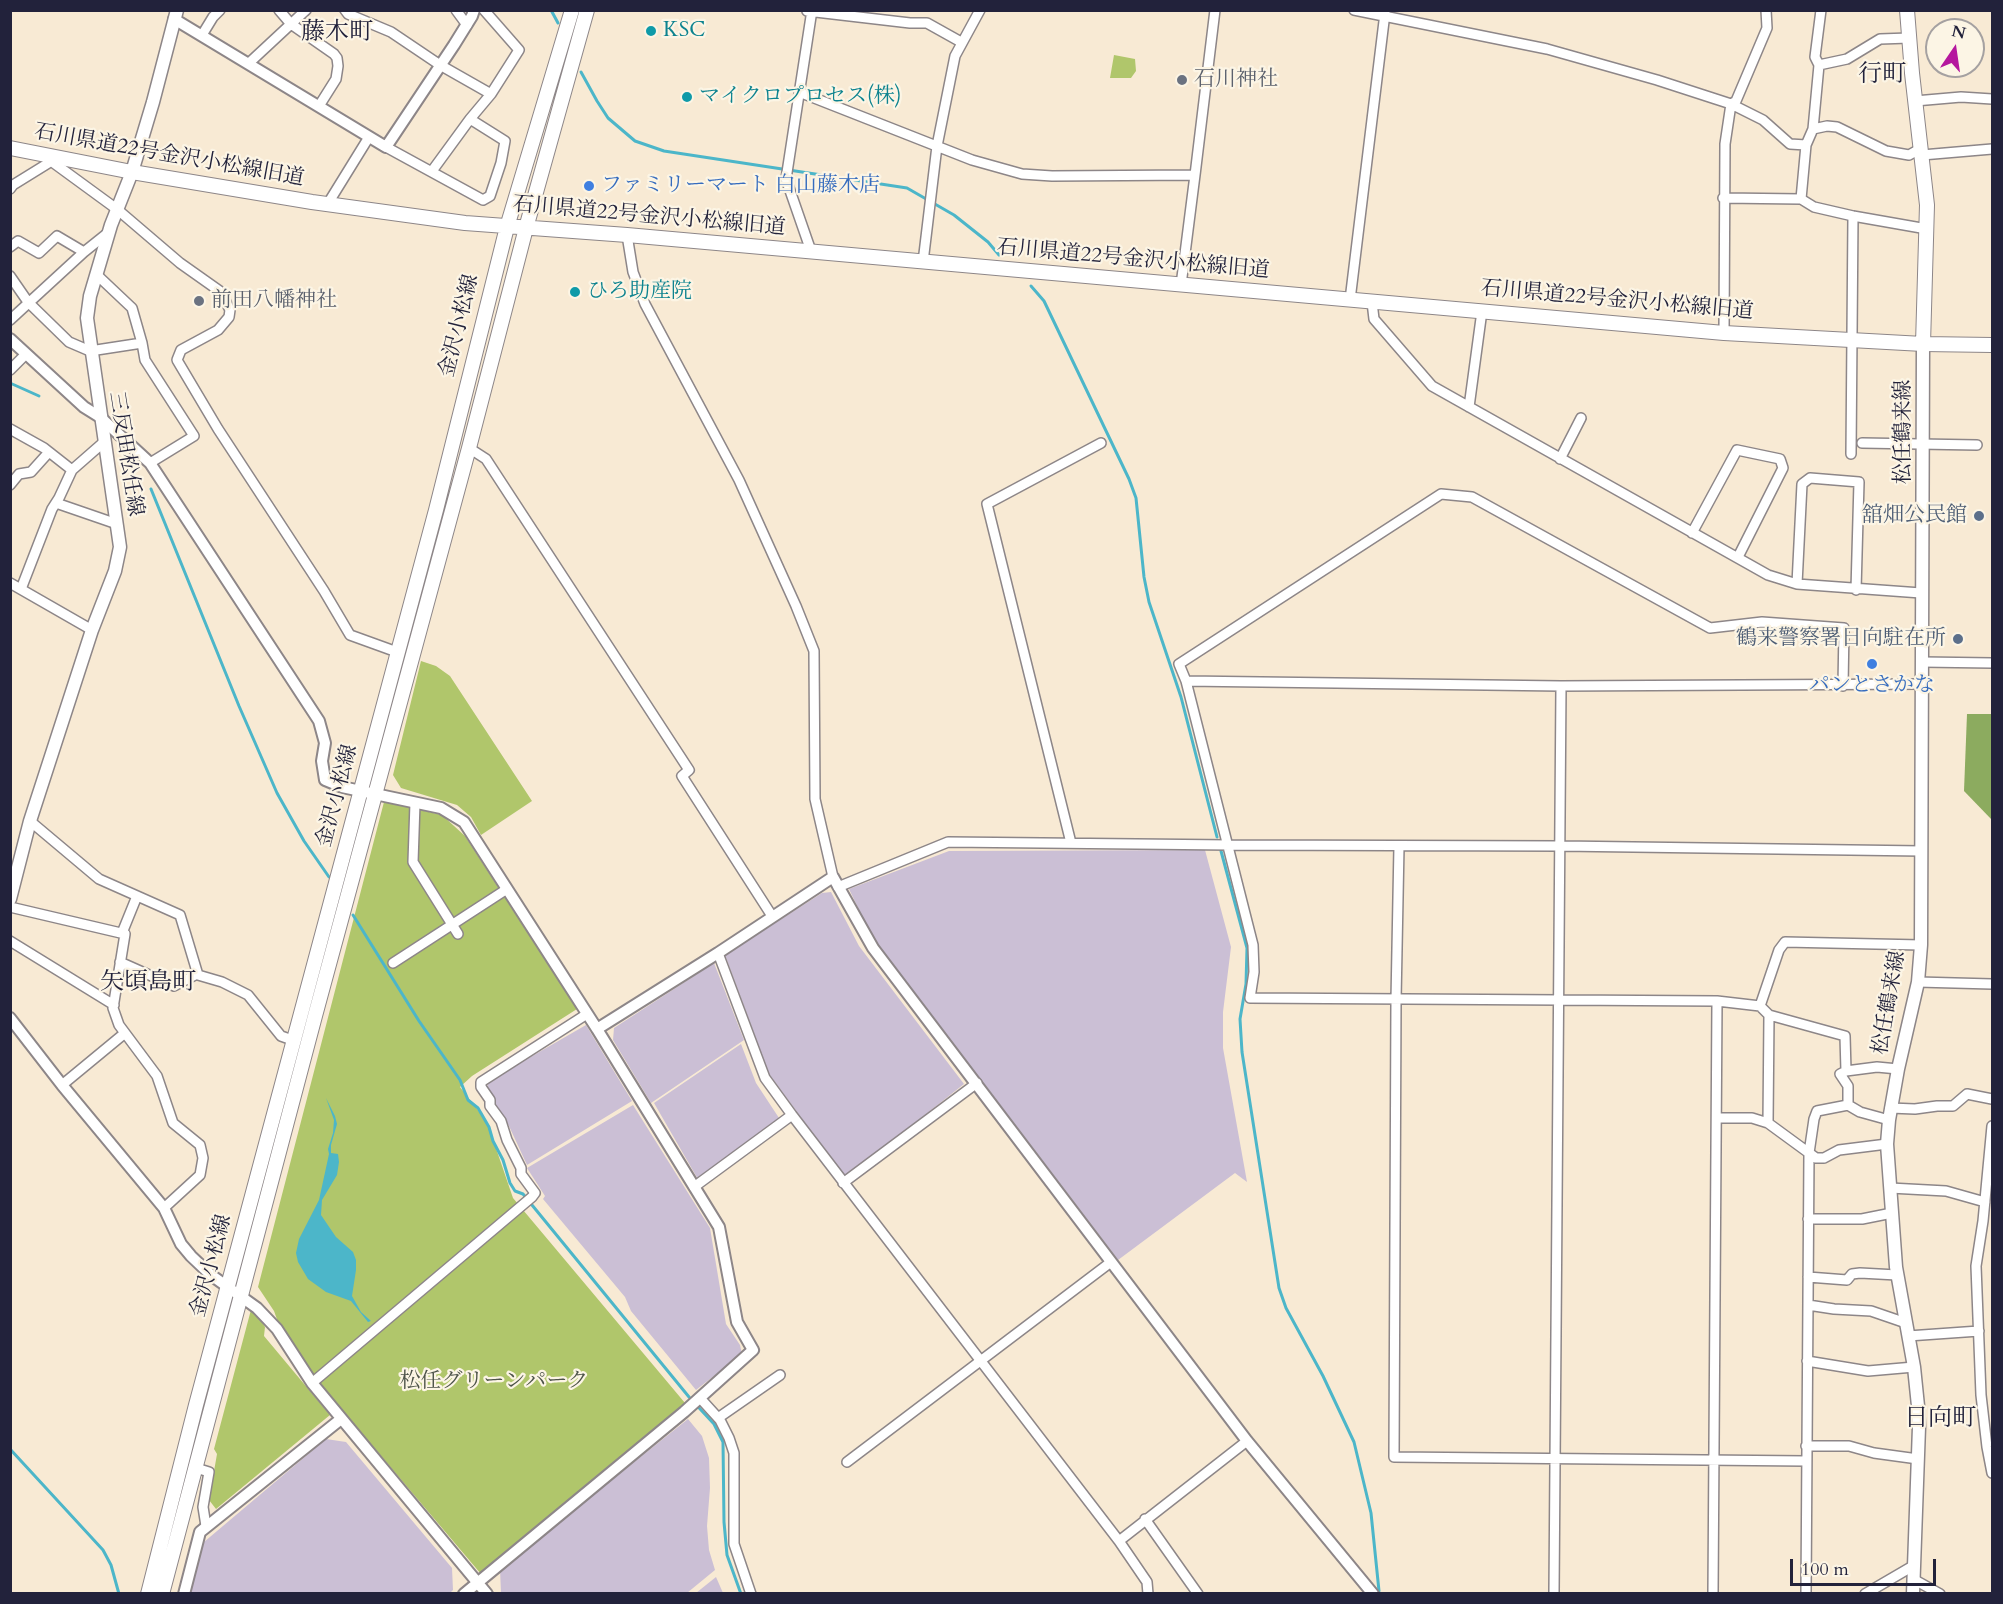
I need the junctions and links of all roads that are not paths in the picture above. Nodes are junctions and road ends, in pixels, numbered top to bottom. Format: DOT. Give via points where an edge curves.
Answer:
graph roads {
  1 [pos="220,10"];
  2 [pos="279,10"];
  3 [pos="306,10"];
  4 [pos="345,10"];
  5 [pos="456,10"];
  6 [pos="474,10"];
  7 [pos="484,10"];
  8 [pos="572,10"];
  9 [pos="587,10"];
  10 [pos="807,10"];
  11 [pos="980,10"];
  12 [pos="1215,10"];
  13 [pos="1354,10"];
  14 [pos="1766,10"];
  15 [pos="1821,10"];
  16 [pos="1907,10"];
  17 [pos="812,11"];
  18 [pos="1385,14"];
  19 [pos="176,15"];
  20 [pos="291,24"];
  21 [pos="466,25"];
  22 [pos="202,35"];
  23 [pos="1909,38"];
  24 [pos="961,42"];
  25 [pos="249,63"];
  26 [pos="1819,65"];
  27 [pos="440,66"];
  28 [pos="799,92"];
  29 [pos="491,94"];
  30 [pos="1992,99"];
  31 [pos="1915,101"];
  32 [pos="1731,104"];
  33 [pos="319,106"];
  34 [pos="470,119"];
  35 [pos="1813,129"];
  36 [pos="369,137"];
  37 [pos="1806,145"];
  38 [pos="938,146"];
  39 [pos="386,147"];
  40 [pos="10,148"];
  41 [pos="1992,149"];
  42 [pos="1921,152"];
  43 [pos="54,159"];
  44 [pos="432,171"];
  45 [pos="132,172"];
  46 [pos="1195,175"];
  47 [pos="10,189"];
  48 [pos="1723,198"];
  49 [pos="1802,199"];
  50 [pos="327,205"];
  51 [pos="118,210"];
  52 [pos="1853,216"];
  53 [pos="507,227"];
  54 [pos="526,228"];
  55 [pos="1927,229"];
  56 [pos="109,232"];
  57 [pos="627,235"];
  58 [pos="10,248"];
  59 [pos="811,251"];
  60 [pos="84,252"];
  61 [pos="923,262"];
  62 [pos="96,274"];
  63 [pos="10,276"];
  64 [pos="1181,285"];
  65 [pos="1350,300"];
  66 [pos="28,302"];
  67 [pos="1371,302"];
  68 [pos="1482,310"];
  69 [pos="10,320"];
  70 [pos="1724,333"];
  71 [pos="10,339"];
  72 [pos="1853,341"];
  73 [pos="142,343"];
  74 [pos="1923,344"];
  75 [pos="1992,345"];
  76 [pos="90,351"];
  77 [pos="26,354"];
  78 [pos="10,370"];
  79 [pos="1469,407"];
  80 [pos="100,417"];
  81 [pos="1581,418"];
  82 [pos="10,429"];
  83 [pos="104,442"];
  84 [pos="1101,443"];
  85 [pos="1862,443"];
  86 [pos="1924,444"];
  87 [pos="1977,445"];
  88 [pos="469,448"];
  89 [pos="49,452"];
  90 [pos="1851,454"];
  91 [pos="1560,459"];
  92 [pos="150,463"];
  93 [pos="72,470"];
  94 [pos="10,485"];
  95 [pos="56,502"];
  96 [pos="117,524"];
  97 [pos="1692,533"];
  98 [pos="1738,557"];
  99 [pos="10,583"];
  100 [pos="1797,584"];
  101 [pos="21,589"];
  102 [pos="1856,590"];
  103 [pos="1921,593"];
  104 [pos="92,630"];
  105 [pos="397,652"];
  106 [pos="1922,662"];
  107 [pos="1992,663"];
  108 [pos="1186,681"];
  109 [pos="1922,684"];
  110 [pos="1561,686"];
  111 [pos="1843,686"];
  112 [pos="361,791"];
  113 [pos="376,794"];
  114 [pos="415,803"];
  115 [pos="30,821"];
  116 [pos="1071,843"];
  117 [pos="1230,845"];
  118 [pos="1400,846"];
  119 [pos="1561,846"];
  120 [pos="1922,851"];
  121 [pos="836,882"];
  122 [pos="507,889"];
  123 [pos="137,896"];
  124 [pos="10,899"];
  125 [pos="10,907"];
  126 [pos="772,916"];
  127 [pos="452,924"];
  128 [pos="122,933"];
  129 [pos="458,934"];
  130 [pos="10,941"];
  131 [pos="1921,945"];
  132 [pos="718,953"];
  133 [pos="120,962"];
  134 [pos="393,963"];
  135 [pos="197,974"];
  136 [pos="1918,982"];
  137 [pos="1992,984"];
  138 [pos="1396,1000"];
  139 [pos="1557,1000"];
  140 [pos="1717,1001"];
  141 [pos="114,1005"];
  142 [pos="1760,1006"];
  143 [pos="587,1014"];
  144 [pos="1768,1015"];
  145 [pos="10,1018"];
  146 [pos="597,1029"];
  147 [pos="125,1033"];
  148 [pos="295,1041"];
  149 [pos="1898,1069"];
  150 [pos="1846,1071"];
  151 [pos="976,1083"];
  152 [pos="62,1085"];
  153 [pos="1992,1099"];
  154 [pos="1848,1105"];
  155 [pos="1889,1114"];
  156 [pos="792,1115"];
  157 [pos="1717,1118"];
  158 [pos="1768,1124"];
  159 [pos="1992,1126"];
  160 [pos="1887,1144"];
  161 [pos="1809,1153"];
  162 [pos="843,1183"];
  163 [pos="694,1187"];
  164 [pos="1890,1188"];
  165 [pos="1985,1202"];
  166 [pos="164,1208"];
  167 [pos="1892,1213"];
  168 [pos="1808,1219"];
  169 [pos="1988,1221"];
  170 [pos="1110,1262"];
  171 [pos="1897,1275"];
  172 [pos="1808,1277"];
  173 [pos="229,1287"];
  174 [pos="240,1297"];
  175 [pos="1808,1305"];
  176 [pos="1906,1323"];
  177 [pos="1979,1331"];
  178 [pos="1908,1336"];
  179 [pos="1807,1361"];
  180 [pos="980,1362"];
  181 [pos="1914,1367"];
  182 [pos="780,1375"];
  183 [pos="312,1383"];
  184 [pos="696,1402"];
  185 [pos="718,1418"];
  186 [pos="341,1419"];
  187 [pos="1247,1441"];
  188 [pos="1806,1446"];
  189 [pos="1918,1459"];
  190 [pos="1556,1460"];
  191 [pos="1714,1461"];
  192 [pos="1806,1461"];
  193 [pos="848,1462"];
  194 [pos="196,1468"];
  195 [pos="1992,1473"];
  196 [pos="1145,1519"];
  197 [pos="206,1526"];
  198 [pos="1119,1541"];
  199 [pos="1913,1566"];
  200 [pos="1913,1579"];
  201 [pos="478,1582"];
  202 [pos="148,1593"];
  203 [pos="162,1593"];
  204 [pos="184,1593"];
  205 [pos="464,1593"];
  206 [pos="487,1593"];
  207 [pos="751,1593"];
  208 [pos="1148,1593"];
  209 [pos="1198,1593"];
  210 [pos="1373,1593"];
  211 [pos="1554,1593"];
  212 [pos="1713,1593"];
  213 [pos="1806,1593"];
  214 [pos="1865,1593"];
  215 [pos="1913,1593"];
  216 [pos="1941,1593"];
  1 -- 22 [label="street"];
  2 -- 20 [label="street"];
  3 -- 20 [label="street"];
  4 -- 27 [label="street" via="391,32"];
  5 -- 21 [label="street"];
  6 -- 21 [label="street"];
  7 -- 29 [label="street" via="519,50"];
  8 -- 53 [label="main road, 金沢小松線"];
  9 -- 54 [label="main road, 金沢小松線"];
  10 -- 17 [label="street"];
  11 -- 24 [label="street"];
  12 -- 46 [label="street"];
  13 -- 18 [label="street"];
  14 -- 32 [label="street" via="1767,28 1736,101"];
  15 -- 26 [label="street" via="1815,57"];
  16 -- 23 [label="main road"];
  17 -- 24 [label="street" via="927,23"];
  17 -- 28 [label="street"];
  18 -- 32 [label="street" via="1547,49"];
  18 -- 65 [label="street"];
  19 -- 22 [label="street"];
  19 -- 45 [label="main road, 三反田松任線"];
  20 -- 25 [label="street"];
  20 -- 33 [label="street" via="337,58 336,79"];
  21 -- 27 [label="street"];
  22 -- 25 [label="street"];
  23 -- 26 [label="street" via="1880,39 1847,59"];
  23 -- 31 [label="main road"];
  24 -- 38 [label="street"];
  25 -- 33 [label="street"];
  26 -- 35 [label="street"];
  27 -- 29 [label="street"];
  27 -- 39 [label="street"];
  28 -- 38 [label="street"];
  28 -- 59 [label="street" via="786,179"];
  29 -- 34 [label="street"];
  30 -- 31 [label="street"];
  31 -- 42 [label="main road"];
  32 -- 37 [label="street" via="1763,120 1790,144"];
  32 -- 48 [label="street"];
  33 -- 36 [label="street"];
  34 -- 44 [label="street"];
  34 -- 44 [label="street" via="505,141 490,196 483,200"];
  35 -- 37 [label="street"];
  35 -- 42 [label="street" via="1837,127 1886,151 1909,155"];
  36 -- 39 [label="street"];
  36 -- 50 [label="street"];
  37 -- 49 [label="street"];
  38 -- 46 [label="street" via="1022,174"];
  38 -- 61 [label="street"];
  39 -- 44 [label="street"];
  40 -- 43 [label="main road, 石川県道22号金沢小松線旧道"];
  41 -- 42 [label="street"];
  42 -- 55 [label="main road"];
  43 -- 45 [label="main road, 石川県道22号金沢小松線旧道"];
  43 -- 47 [label="street"];
  43 -- 51 [label="street"];
  45 -- 50 [label="main road, 石川県道22号金沢小松線旧道"];
  45 -- 51 [label="main road, 三反田松任線"];
  46 -- 64 [label="street"];
  48 -- 49 [label="street"];
  48 -- 70 [label="street"];
  49 -- 52 [label="street" via="1814,207"];
  50 -- 53 [label="main road, 石川県道22号金沢小松線旧道"];
  51 -- 56 [label="main road, 三反田松任線"];
  51 -- 105 [label="street" via="221,292 230,310 229,317 218,330 181,350 177,360 350,635"];
  52 -- 55 [label="street"];
  52 -- 72 [label="street"];
  53 -- 54 [label="main road, 石川県道22号金沢小松線旧道"];
  53 -- 105 [label="main road, 金沢小松線"];
  54 -- 57 [label="main road, 石川県道22号金沢小松線旧道"];
  54 -- 88 [label="main road, 金沢小松線"];
  55 -- 74 [label="main road"];
  56 -- 60 [label="street"];
  56 -- 62 [label="main road, 三反田松任線"];
  57 -- 59 [label="main road, 石川県道22号金沢小松線旧道"];
  57 -- 121 [label="street" via="633,272 645,304 739,480 814,651 815,799"];
  58 -- 60 [label="street" via="18,241 39,254 57,236"];
  59 -- 61 [label="main road, 石川県道22号金沢小松線旧道"];
  60 -- 66 [label="street"];
  61 -- 64 [label="main road, 石川県道22号金沢小松線旧道"];
  62 -- 73 [label="street" via="132,308"];
  62 -- 76 [label="main road, 三反田松任線" via="87,318"];
  63 -- 66 [label="street"];
  64 -- 65 [label="main road, 石川県道22号金沢小松線旧道"];
  65 -- 67 [label="main road, 石川県道22号金沢小松線旧道"];
  66 -- 69 [label="street"];
  66 -- 76 [label="street" via="69,342"];
  67 -- 68 [label="main road, 石川県道22号金沢小松線旧道"];
  67 -- 79 [label="street" via="1374,319 1432,386"];
  68 -- 70 [label="main road, 石川県道22号金沢小松線旧道"];
  68 -- 79 [label="street"];
  70 -- 72 [label="main road, 石川県道22号金沢小松線旧道"];
  71 -- 77 [label="street"];
  72 -- 74 [label="main road, 石川県道22号金沢小松線旧道"];
  72 -- 90 [label="street"];
  73 -- 76 [label="street"];
  73 -- 92 [label="street" via="145,360 194,436"];
  74 -- 75 [label="main road, 石川県道22号金沢小松線旧道"];
  74 -- 86 [label="main road, 松任鶴来線"];
  76 -- 80 [label="main road, 三反田松任線"];
  77 -- 78 [label="street"];
  77 -- 80 [label="street"];
  79 -- 91 [label="street"];
  80 -- 83 [label="main road, 三反田松任線"];
  80 -- 92 [label="street"];
  81 -- 91 [label="street"];
  82 -- 89 [label="street"];
  83 -- 93 [label="street"];
  83 -- 96 [label="main road, 三反田松任線"];
  84 -- 116 [label="street" via="987,504"];
  85 -- 86 [label="street"];
  86 -- 87 [label="street"];
  86 -- 103 [label="main road, 松任鶴来線"];
  88 -- 113 [label="main road, 金沢小松線"];
  88 -- 126 [label="street" via="486,459 683,760 689,770 682,776"];
  89 -- 93 [label="street"];
  89 -- 94 [label="street" via="31,472 18,474"];
  91 -- 97 [label="street"];
  92 -- 112 [label="street" via="319,721 325,743 325,780"];
  93 -- 95 [label="street"];
  95 -- 96 [label="street"];
  95 -- 101 [label="street"];
  96 -- 104 [label="main road, 三反田松任線" via="120,547 115,571"];
  97 -- 98 [label="street"];
  97 -- 98 [label="street" via="1737,450 1780,459 1783,468"];
  98 -- 100 [label="street" via="1768,575"];
  99 -- 101 [label="street"];
  100 -- 102 [label="street"];
  100 -- 102 [label="street" via="1802,484 1809,478 1859,482"];
  101 -- 104 [label="street"];
  102 -- 103 [label="street"];
  103 -- 106 [label="main road, 松任鶴来線"];
  104 -- 115 [label="main road, 三反田松任線"];
  105 -- 112 [label="main road, 金沢小松線"];
  106 -- 107 [label="street"];
  106 -- 109 [label="main road, 松任鶴来線"];
  108 -- 110 [label="street"];
  108 -- 111 [label="street" via="1179,664 1441,494 1472,497 1710,628 1762,622 1844,627"];
  108 -- 117 [label="street"];
  109 -- 111 [label="street"];
  109 -- 120 [label="main road, 松任鶴来線"];
  110 -- 111 [label="street"];
  110 -- 119 [label="street"];
  112 -- 113 [label="street"];
  112 -- 148 [label="main road, 金沢小松線"];
  113 -- 114 [label="street"];
  113 -- 174 [label="main road, 金沢小松線"];
  114 -- 122 [label="street" via="441,808 464,822"];
  114 -- 127 [label="street" via="413,861"];
  115 -- 123 [label="street" via="99,879"];
  115 -- 124 [label="main road, 三反田松任線"];
  116 -- 117 [label="street"];
  116 -- 121 [label="street" via="948,842"];
  117 -- 118 [label="street"];
  117 -- 138 [label="street" via="1254,945 1250,998"];
  118 -- 119 [label="street"];
  118 -- 138 [label="street"];
  119 -- 120 [label="street"];
  119 -- 139 [label="street"];
  120 -- 131 [label="main road, 松任鶴来線"];
  121 -- 126 [label="street"];
  121 -- 151 [label="street" via="873,948"];
  122 -- 127 [label="street"];
  122 -- 143 [label="street"];
  123 -- 128 [label="street"];
  123 -- 135 [label="street" via="180,915"];
  125 -- 128 [label="street"];
  126 -- 132 [label="street"];
  127 -- 129 [label="street"];
  127 -- 134 [label="street"];
  128 -- 133 [label="street" via="125,934"];
  130 -- 141 [label="street"];
  131 -- 136 [label="main road, 松任鶴来線"];
  131 -- 142 [label="street" via="1785,942"];
  132 -- 146 [label="street"];
  132 -- 156 [label="street" via="765,1078"];
  133 -- 135 [label="street" via="174,986"];
  133 -- 141 [label="street"];
  135 -- 148 [label="street" via="248,995 281,1036"];
  136 -- 137 [label="street"];
  136 -- 149 [label="main road, 松任鶴来線"];
  138 -- 139 [label="street"];
  138 -- 190 [label="street" via="1394,1457"];
  139 -- 140 [label="street"];
  139 -- 190 [label="street"];
  140 -- 142 [label="street"];
  140 -- 157 [label="street"];
  141 -- 147 [label="street"];
  142 -- 144 [label="street"];
  143 -- 146 [label="street"];
  143 -- 183 [label="street" via="480,1082 501,1121 521,1174 535,1193"];
  144 -- 150 [label="street" via="1845,1036"];
  144 -- 158 [label="street"];
  145 -- 152 [label="street"];
  146 -- 163 [label="street"];
  147 -- 152 [label="street"];
  147 -- 166 [label="street" via="157,1076 173,1123 200,1145 200,1175"];
  148 -- 173 [label="main road, 金沢小松線"];
  149 -- 150 [label="street"];
  149 -- 155 [label="main road, 松任鶴来線"];
  150 -- 154 [label="street" via="1840,1074 1848,1086"];
  151 -- 162 [label="street"];
  151 -- 170 [label="street"];
  152 -- 166 [label="street"];
  153 -- 155 [label="street" via="1966,1094 1953,1106"];
  154 -- 155 [label="street" via="1860,1112"];
  154 -- 161 [label="street" via="1817,1111"];
  155 -- 160 [label="main road, 松任鶴来線"];
  156 -- 162 [label="street"];
  156 -- 163 [label="street"];
  157 -- 158 [label="street" via="1752,1118"];
  157 -- 191 [label="street"];
  158 -- 161 [label="street"];
  159 -- 165 [label="street"];
  160 -- 161 [label="street" via="1839,1150 1824,1158"];
  160 -- 164 [label="main road, 松任鶴来線"];
  161 -- 168 [label="street"];
  162 -- 180 [label="street"];
  163 -- 184 [label="street" via="719,1227 737,1322 753,1350"];
  164 -- 165 [label="street" via="1946,1191"];
  164 -- 167 [label="main road, 松任鶴来線"];
  165 -- 169 [label="street"];
  166 -- 173 [label="street" via="191,1256"];
  167 -- 168 [label="street"];
  167 -- 171 [label="main road, 松任鶴来線"];
  168 -- 172 [label="street"];
  169 -- 177 [label="street" via="1976,1266"];
  170 -- 180 [label="street"];
  170 -- 187 [label="street"];
  171 -- 172 [label="street" via="1860,1273 1852,1274 1847,1281"];
  171 -- 176 [label="main road, 松任鶴来線"];
  172 -- 175 [label="street"];
  173 -- 174 [label="street"];
  173 -- 202 [label="main road, 金沢小松線"];
  174 -- 183 [label="street" via="277,1329"];
  174 -- 194 [label="main road, 金沢小松線"];
  175 -- 176 [label="street" via="1872,1311"];
  175 -- 179 [label="street"];
  176 -- 178 [label="main road, 松任鶴来線"];
  177 -- 178 [label="street"];
  177 -- 195 [label="street" via="1981,1395"];
  178 -- 181 [label="main road, 松任鶴来線"];
  179 -- 181 [label="street" via="1868,1371"];
  179 -- 188 [label="street"];
  180 -- 193 [label="street"];
  180 -- 198 [label="street"];
  181 -- 189 [label="main road, 松任鶴来線"];
  182 -- 185 [label="street"];
  183 -- 186 [label="street"];
  184 -- 185 [label="street"];
  184 -- 201 [label="street"];
  185 -- 207 [label="street" via="734,1453 734,1544"];
  186 -- 197 [label="street"];
  186 -- 201 [label="street"];
  187 -- 196 [label="street"];
  187 -- 210 [label="street"];
  188 -- 189 [label="street" via="1850,1446"];
  188 -- 192 [label="street"];
  189 -- 199 [label="main road, 松任鶴来線"];
  190 -- 191 [label="street"];
  190 -- 211 [label="street"];
  191 -- 192 [label="street"];
  191 -- 212 [label="street"];
  192 -- 213 [label="street"];
  194 -- 197 [label="street" via="209,1472 203,1507"];
  194 -- 203 [label="main road, 金沢小松線"];
  196 -- 198 [label="street"];
  196 -- 209 [label="street"];
  197 -- 204 [label="street" via="200,1532"];
  198 -- 208 [label="street" via="1147,1582"];
  199 -- 200 [label="main road, 松任鶴来線"];
  199 -- 214 [label="street"];
  200 -- 215 [label="main road, 松任鶴来線"];
  200 -- 216 [label="street"];
  201 -- 205 [label="street"];
  201 -- 206 [label="street"];
}
